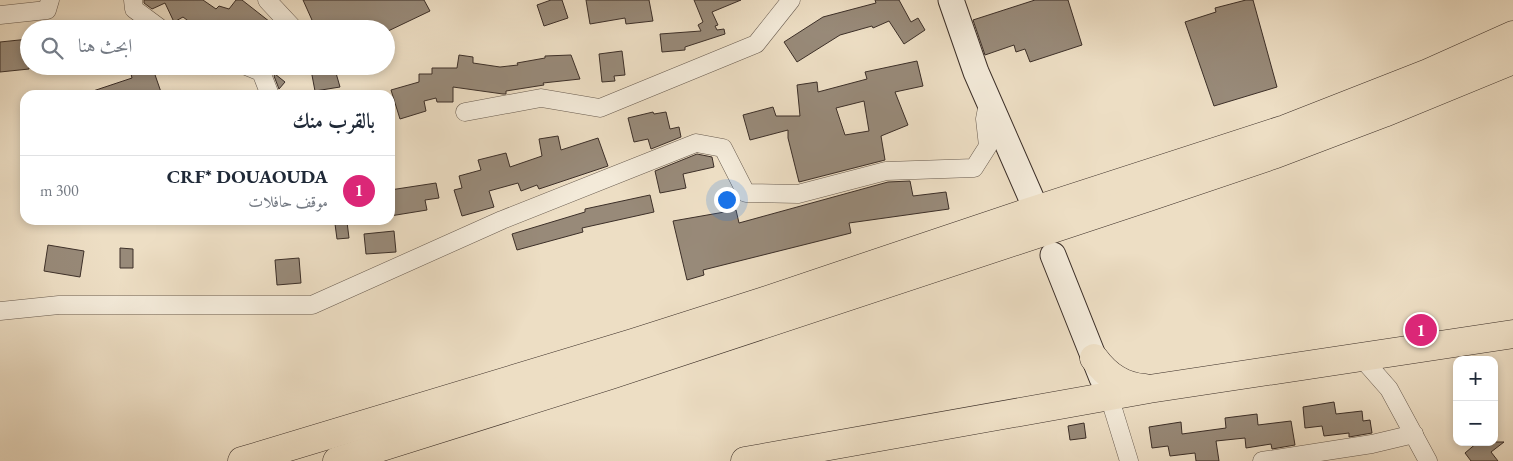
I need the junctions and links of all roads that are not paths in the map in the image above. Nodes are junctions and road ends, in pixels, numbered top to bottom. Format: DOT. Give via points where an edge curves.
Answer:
graph roads {
  1 [pos="50,0"];
  2 [pos="133,0"];
  3 [pos="267,0"];
  4 [pos="791,0"];
  5 [pos="951,0"];
  6 [pos="0,15"];
  7 [pos="149,20"];
  8 [pos="286,20"];
  9 [pos="1513,35"];
  10 [pos="1513,60"];
  11 [pos="262,75"];
  12 [pos="268,90"];
  13 [pos="989,100"];
  14 [pos="465,112"];
  15 [pos="1036,209"];
  16 [pos="1053,255"];
  17 [pos="0,311"];
  18 [pos="1513,334"];
  19 [pos="1360,356"];
  20 [pos="1094,358"];
  21 [pos="1149,388"];
  22 [pos="1109,396"];
  23 [pos="1067,404"];
  24 [pos="1414,434"];
  25 [pos="242,461"];
  26 [pos="337,461"];
  27 [pos="745,461"];
  28 [pos="1129,461"];
  29 [pos="1262,461"];
  30 [pos="1428,461"];
  1 -- 6 [label="street" via="47,10"];
  2 -- 7 [label="street" via="134,8"];
  3 -- 8 [label="street"];
  4 -- 14 [label="street" via="756,44 600,108 542,98"];
  5 -- 13 [label="main road"];
  9 -- 25 [label="main road" via="1428,73 1285,129 745,307"];
  10 -- 26 [label="main road" via="1384,114 1276,154 639,366"];
  11 -- 12 [label="street"];
  13 -- 15 [label="main road"];
  13 -- 17 [label="street" via="985,119 988,146 974,168 886,171 798,194 746,193 723,148 696,143 502,220 312,305 59,305"];
  16 -- 20 [label="main road"];
  18 -- 19 [label="main road"];
  19 -- 21 [label="main road"];
  19 -- 24 [label="street" via="1389,390"];
  20 -- 21 [label="main road" via="1114,378 1130,386"];
  20 -- 22 [label="main road"];
  20 -- 23 [label="main road" via="1094,375 1088,390"];
  21 -- 22 [label="main road"];
  22 -- 23 [label="main road"];
  22 -- 28 [label="street"];
  23 -- 27 [label="main road"];
  24 -- 29 [label="street" via="1372,444"];
  24 -- 30 [label="street"];
}
